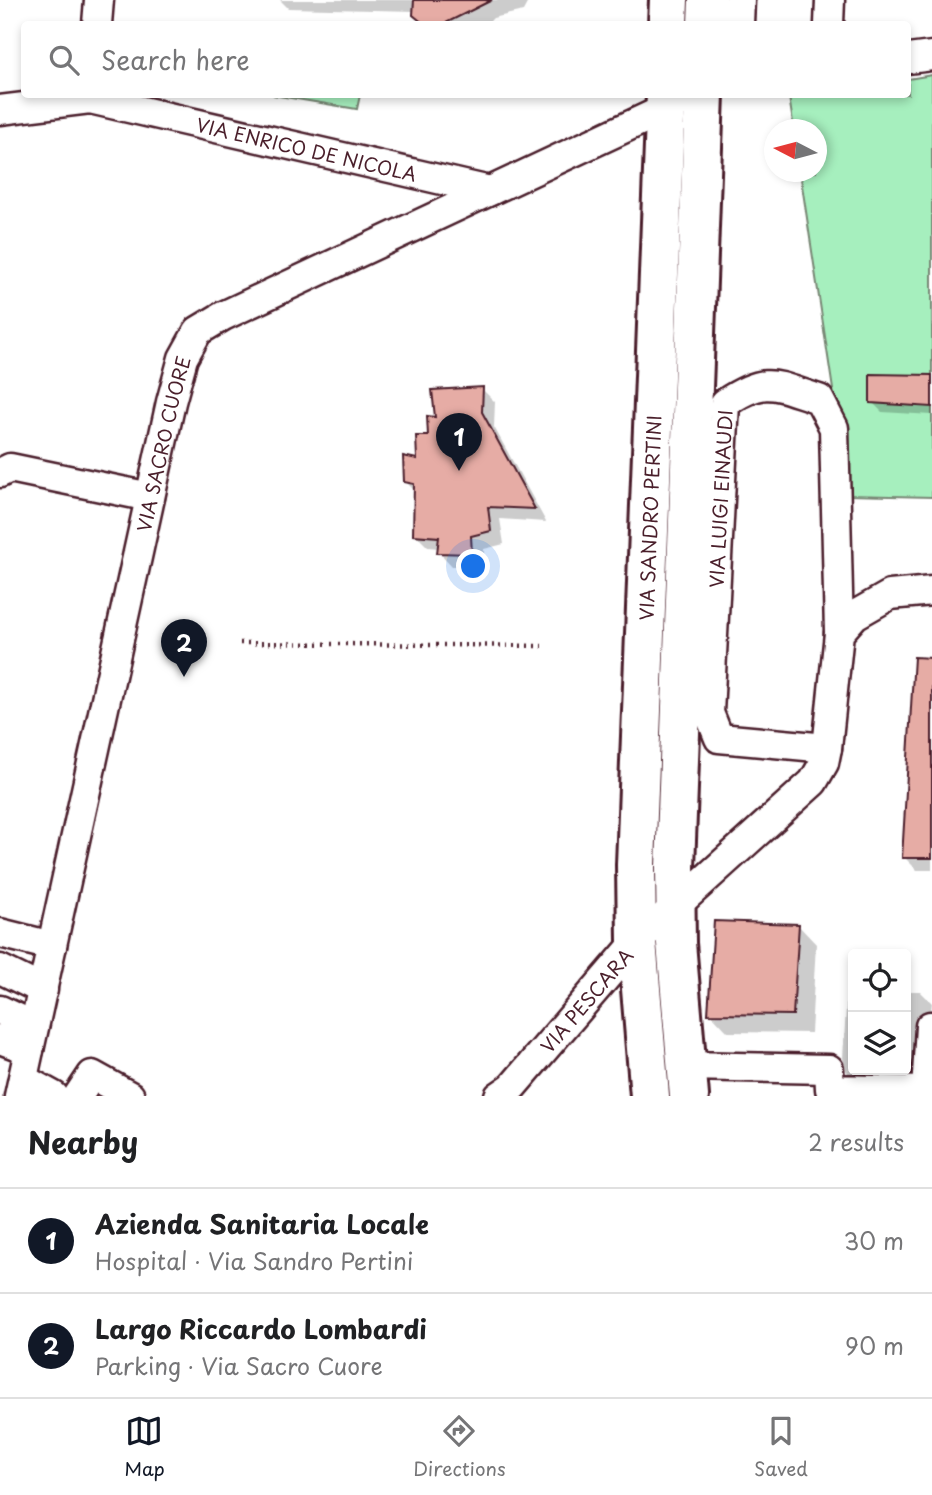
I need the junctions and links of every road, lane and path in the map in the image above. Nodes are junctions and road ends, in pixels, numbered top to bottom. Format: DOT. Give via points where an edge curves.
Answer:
graph roads {
  1 [pos="99,0"];
  2 [pos="669,0"];
  3 [pos="708,0"];
  4 [pos="740,0"];
  5 [pos="830,0"];
  6 [pos="97,21"];
  7 [pos="668,21"];
  8 [pos="707,21"];
  9 [pos="739,21"];
  10 [pos="829,21"];
  11 [pos="932,56"];
  12 [pos="911,60"];
  13 [pos="84,98"];
  14 [pos="95,98"];
  15 [pos="704,98"];
  16 [pos="675,100"];
  17 [pos="0,110"];
  18 [pos="491,191"];
  19 [pos="0,473"];
  20 [pos="150,497"];
  21 [pos="932,591"];
  22 [pos="839,633"];
  23 [pos="240,643"];
  24 [pos="542,646"];
  25 [pos="827,748"];
  26 [pos="675,907"];
  27 [pos="0,933"];
  28 [pos="637,941"];
  29 [pos="52,946"];
  30 [pos="0,969"];
  31 [pos="43,989"];
  32 [pos="0,1010"];
  33 [pos="930,1026"];
  34 [pos="32,1038"];
  35 [pos="0,1040"];
  36 [pos="687,1081"];
  37 [pos="21,1087"];
  38 [pos="54,1096"];
  39 [pos="78,1096"];
  40 [pos="130,1096"];
  41 [pos="499,1096"];
  42 [pos="650,1096"];
  1 -- 6 [label="street"];
  2 -- 7 [label="street"];
  3 -- 8 [label="street"];
  4 -- 9 [label="street"];
  5 -- 10 [label="street"];
  11 -- 12 [label="street"];
  13 -- 17 [label="street, VIA ENRICO DE NICOLA"];
  14 -- 18 [label="street, VIA ENRICO DE NICOLA"];
  15 -- 26 [label="street, VIA SANDRO PERTINI"];
  16 -- 18 [label="street, VIA SACRO CUORE"];
  16 -- 28 [label="street, VIA SANDRO PERTINI" via="636,865"];
  18 -- 20 [label="street, VIA SACRO CUORE" via="198,331 183,358"];
  19 -- 20 [label="street" via="10,468"];
  20 -- 29 [label="street, VIA SACRO CUORE"];
  21 -- 22 [label="street" via="890,595 855,615"];
  22 -- 25 [label="street, VIA PESCARA"];
  22 -- 25 [label="street, VIA LUIGI EINAUDI" via="834,428 819,400 771,384 748,388 725,403 709,713 719,738"];
  23 -- 24 [label="path"];
  25 -- 26 [label="street, VIA PESCARA" via="813,782"];
  26 -- 28 [label="street, VIA PESCARA"];
  26 -- 36 [label="street, VIA SANDRO PERTINI"];
  27 -- 29 [label="street"];
  28 -- 41 [label="street, VIA PESCARA" via="512,1087"];
  28 -- 42 [label="street, VIA SANDRO PERTINI"];
  29 -- 31 [label="street, VIA SACRO CUORE"];
  30 -- 31 [label="street"];
  31 -- 34 [label="street, VIA SACRO CUORE"];
  32 -- 34 [label="street"];
  33 -- 36 [label="street" via="926,1091 830,1089 829,1069"];
  34 -- 35 [label="street"];
  34 -- 37 [label="street, VIA SACRO CUORE"];
  37 -- 38 [label="street"];
  39 -- 40 [label="street" via="92,1075"];
}
